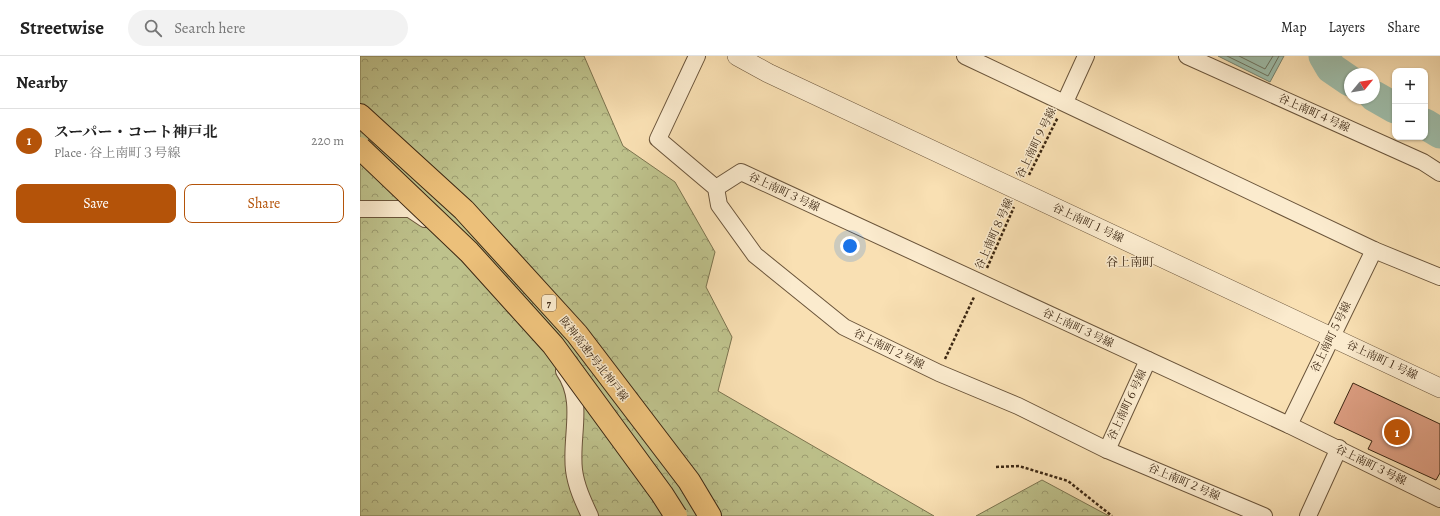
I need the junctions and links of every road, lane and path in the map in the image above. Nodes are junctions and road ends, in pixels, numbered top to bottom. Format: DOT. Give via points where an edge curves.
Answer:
graph roads {
  1 [pos="697,56"];
  2 [pos="737,56"];
  3 [pos="965,56"];
  4 [pos="1086,56"];
  5 [pos="1187,56"];
  6 [pos="1065,102"];
  7 [pos="360,115"];
  8 [pos="360,148"];
  9 [pos="1440,173"];
  10 [pos="716,188"];
  11 [pos="1021,192"];
  12 [pos="360,209"];
  13 [pos="1374,250"];
  14 [pos="1440,277"];
  15 [pos="981,283"];
  16 [pos="1331,336"];
  17 [pos="1148,360"];
  18 [pos="939,373"];
  19 [pos="1440,388"];
  20 [pos="1289,425"];
  21 [pos="1339,448"];
  22 [pos="1107,450"];
  23 [pos="996,467"];
  24 [pos="1440,499"];
  25 [pos="590,516"];
  26 [pos="676,516"];
  27 [pos="710,516"];
  28 [pos="1112,516"];
  29 [pos="1264,516"];
  30 [pos="1308,516"];
  1 -- 10 [label="street" via="658,139"];
  2 -- 11 [label="street, 谷上南町１号線"];
  3 -- 6 [label="street"];
  4 -- 6 [label="street"];
  5 -- 9 [label="street, 谷上南町４号線" via="1422,162"];
  6 -- 11 [label="path, 谷上南町９号線"];
  6 -- 13 [label="street"];
  7 -- 27 [label="highway, 阪神高速7号北神戸線 / 7" via="464,210 577,334 689,481"];
  8 -- 26 [label="highway, 7, bridge" via="469,252 553,346"];
  10 -- 15 [label="street, 谷上南町３号線" via="741,172"];
  10 -- 18 [label="street, 谷上南町２号線" via="719,205 755,255 844,327"];
  11 -- 15 [label="path, 谷上南町８号線"];
  11 -- 16 [label="street, 谷上南町１号線"];
  12 -- 25 [label="street" via="410,209 444,233 488,273 539,334 569,378 577,408 574,469 580,497"];
  13 -- 14 [label="street"];
  13 -- 16 [label="street, 谷上南町５号線"];
  15 -- 17 [label="street, 谷上南町３号線"];
  15 -- 18 [label="path, 谷上南町８号線"];
  16 -- 19 [label="street, 谷上南町１号線"];
  16 -- 20 [label="street, 谷上南町５号線"];
  17 -- 20 [label="street, 谷上南町３号線"];
  17 -- 22 [label="street, 谷上南町６号線"];
  18 -- 22 [label="street, 谷上南町２号線" via="1018,406"];
  20 -- 21 [label="street, 谷上南町３号線"];
  21 -- 24 [label="street, 谷上南町３号線"];
  21 -- 30 [label="street"];
  22 -- 29 [label="street, 谷上南町２号線"];
  23 -- 28 [label="path" via="1019,466 1068,481"];
}
